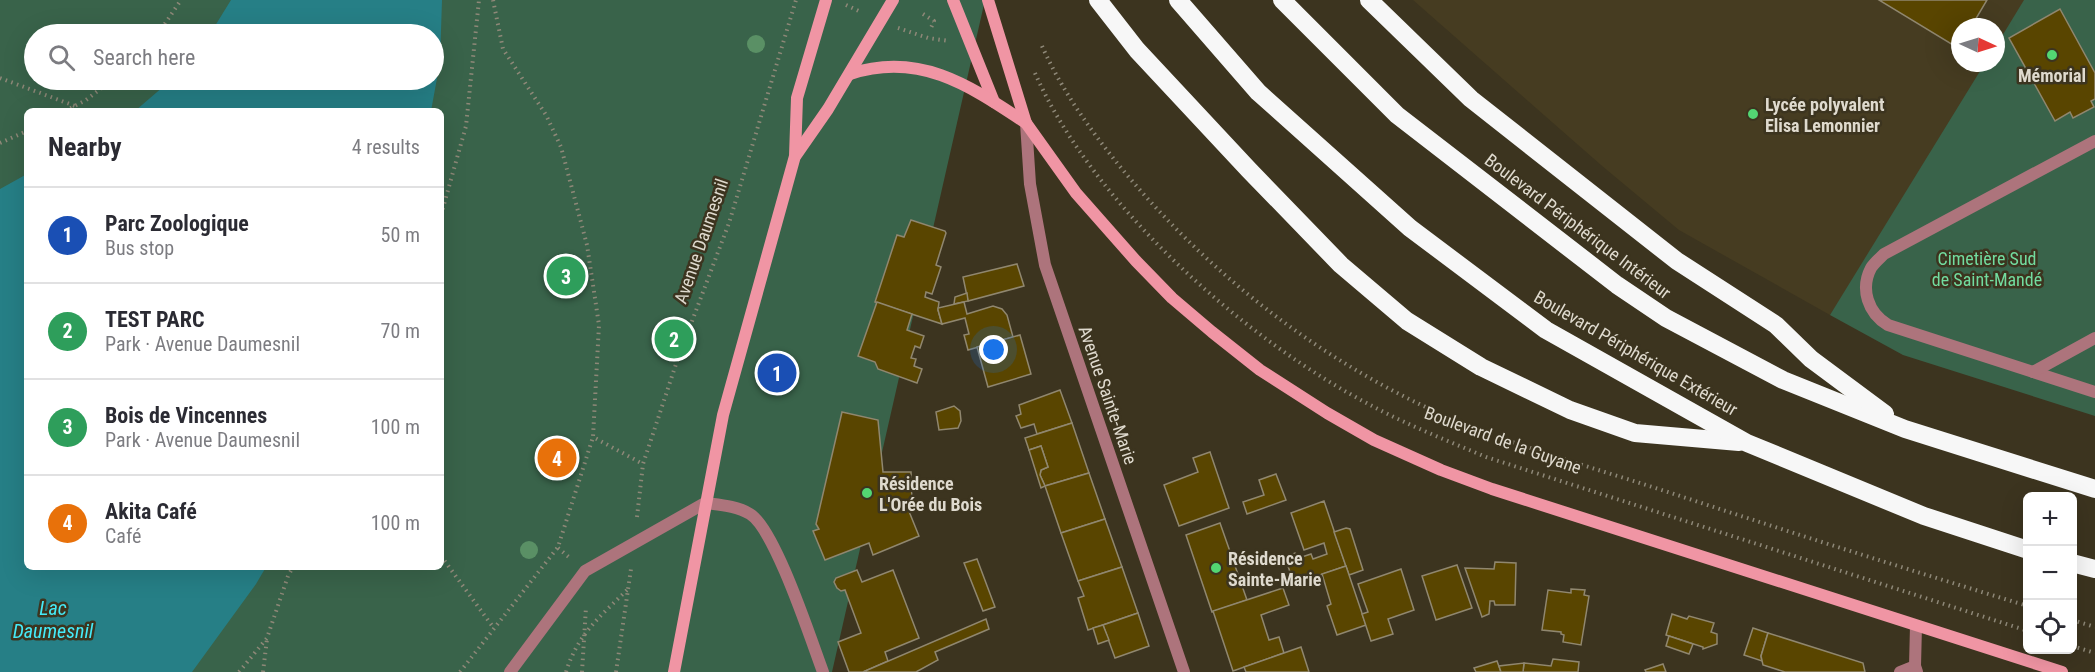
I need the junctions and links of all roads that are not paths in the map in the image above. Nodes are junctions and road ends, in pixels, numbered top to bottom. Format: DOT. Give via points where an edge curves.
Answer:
graph roads {
  1 [pos="826,0"];
  2 [pos="893,0"];
  3 [pos="953,0"];
  4 [pos="988,0"];
  5 [pos="1098,0"];
  6 [pos="1178,0"];
  7 [pos="1282,0"];
  8 [pos="1369,0"];
  9 [pos="850,74"];
  10 [pos="994,102"];
  11 [pos="1026,123"];
  12 [pos="2095,141"];
  13 [pos="795,156"];
  14 [pos="2095,338"];
  15 [pos="2033,372"];
  16 [pos="2095,392"];
  17 [pos="1905,429"];
  18 [pos="1747,442"];
  19 [pos="2095,489"];
  20 [pos="705,502"];
  21 [pos="2023,548"];
  22 [pos="2077,563"];
  23 [pos="2095,569"];
  24 [pos="1916,626"];
  25 [pos="1916,669"];
  26 [pos="510,672"];
  27 [pos="674,672"];
  28 [pos="823,672"];
  29 [pos="1184,672"];
  30 [pos="1900,672"];
  31 [pos="2062,672"];
  1 -- 13 [label="street" via="797,98"];
  2 -- 9 [label="street"];
  3 -- 10 [label="street"];
  4 -- 11 [label="street"];
  5 -- 18 [label="highway" via="1137,50 1249,170 1341,265 1407,321 1481,367 1570,410 1635,433"];
  6 -- 18 [label="highway, Boulevard Périphérique Extérieur" via="1258,92 1410,228 1546,330"];
  7 -- 17 [label="highway, Boulevard Périphérique Intérieur" via="1397,115 1617,285 1666,318 1783,380"];
  8 -- 17 [label="highway" via="1471,99 1677,261 1776,325 1811,359"];
  9 -- 10 [label="street" via="882,67 920,68 954,79"];
  9 -- 13 [label="street"];
  10 -- 11 [label="street"];
  11 -- 24 [label="street" via="1076,193 1172,298 1260,369 1356,429 1441,470 1492,489"];
  11 -- 29 [label="street, Avenue Sainte-Marie" via="1030,184 1045,265"];
  12 -- 15 [label="street" via="1884,254 1872,267 1866,283 1867,301 1876,318 1888,325"];
  13 -- 20 [label="street" via="723,415"];
  14 -- 15 [label="street"];
  15 -- 16 [label="street"];
  17 -- 19 [label="highway, Boulevard Périphérique Intérieur"];
  18 -- 21 [label="highway, Boulevard Périphérique Extérieur" via="1924,516"];
  20 -- 26 [label="street" via="585,572"];
  20 -- 27 [label="street"];
  20 -- 28 [label="street" via="749,513 763,526"];
  22 -- 23 [label="highway"];
  24 -- 25 [label="street"];
  24 -- 31 [label="street"];
  25 -- 30 [label="street"];
}
